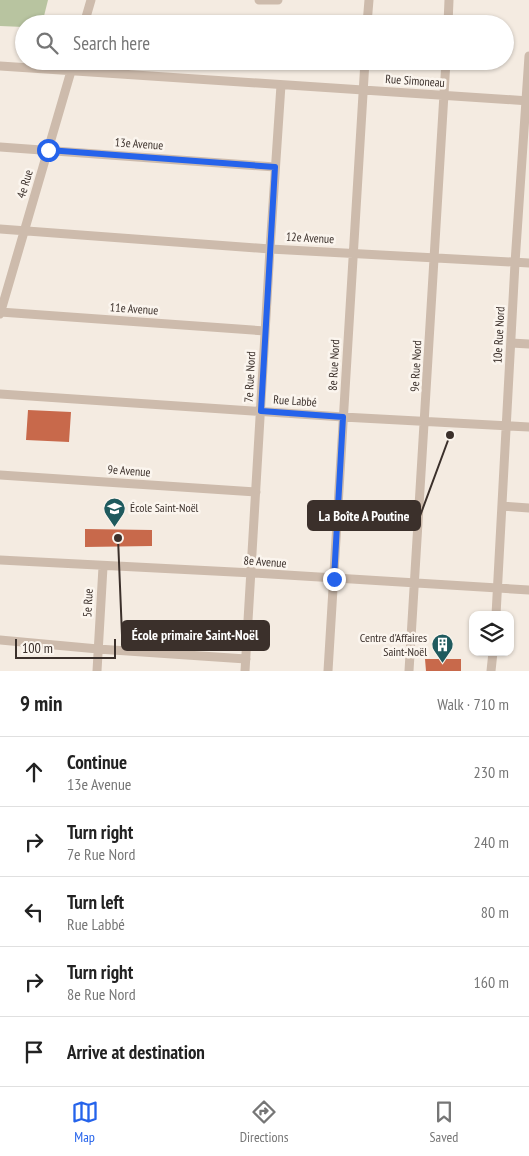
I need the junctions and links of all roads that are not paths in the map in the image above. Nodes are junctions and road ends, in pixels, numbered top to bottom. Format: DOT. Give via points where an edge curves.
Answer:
graph roads {
  1 [pos="92,0"];
  2 [pos="259,0"];
  3 [pos="278,0"];
  4 [pos="369,0"];
  5 [pos="450,0"];
  6 [pos="87,15"];
  7 [pos="368,15"];
  8 [pos="449,15"];
  9 [pos="529,56"];
  10 [pos="0,66"];
  11 [pos="15,67"];
  12 [pos="57,70"];
  13 [pos="364,70"];
  14 [pos="445,70"];
  15 [pos="71,71"];
  16 [pos="281,85"];
  17 [pos="363,90"];
  18 [pos="443,96"];
  19 [pos="528,100"];
  20 [pos="0,147"];
  21 [pos="48,150"];
  22 [pos="275,167"];
  23 [pos="0,229"];
  24 [pos="23,231"];
  25 [pos="270,249"];
  26 [pos="353,253"];
  27 [pos="434,258"];
  28 [pos="515,263"];
  29 [pos="529,263"];
  30 [pos="0,313"];
  31 [pos="265,331"];
  32 [pos="511,343"];
  33 [pos="529,344"];
  34 [pos="0,394"];
  35 [pos="261,411"];
  36 [pos="343,417"];
  37 [pos="426,422"];
  38 [pos="506,427"];
  39 [pos="529,427"];
  40 [pos="0,475"];
  41 [pos="256,492"];
  42 [pos="502,506"];
  43 [pos="529,508"];
  44 [pos="0,560"];
  45 [pos="103,567"];
  46 [pos="252,573"];
  47 [pos="334,579"];
  48 [pos="414,584"];
  49 [pos="498,588"];
  50 [pos="529,590"];
  51 [pos="496,611"];
  52 [pos="0,640"];
  53 [pos="98,649"];
  54 [pos="493,656"];
  55 [pos="246,659"];
  56 [pos="97,671"];
  57 [pos="245,671"];
  58 [pos="328,671"];
  59 [pos="410,671"];
  60 [pos="492,671"];
  1 -- 6 [label="street"];
  2 -- 3 [label="street"];
  4 -- 7 [label="street"];
  5 -- 8 [label="street"];
  9 -- 19 [label="street, 10e Rue Nord"];
  10 -- 11 [label="street, Rue Simoneau"];
  12 -- 15 [label="street, Rue Simoneau"];
  13 -- 17 [label="street, 8e Rue Nord"];
  14 -- 18 [label="street, 9e Rue Nord"];
  15 -- 16 [label="street, Rue Simoneau"];
  15 -- 21 [label="street, 4e Rue"];
  16 -- 17 [label="street, Rue Simoneau"];
  16 -- 22 [label="street, 7e Rue Nord"];
  17 -- 18 [label="street, Rue Simoneau"];
  17 -- 26 [label="street, 8e Rue Nord"];
  18 -- 19 [label="street, Rue Simoneau"];
  18 -- 27 [label="street, 9e Rue Nord"];
  19 -- 28 [label="street, 10e Rue Nord"];
  20 -- 21 [label="street, 13e Avenue"];
  21 -- 22 [label="street, 13e Avenue"];
  21 -- 24 [label="street, 4e Rue"];
  22 -- 25 [label="street, 7e Rue Nord"];
  23 -- 24 [label="street, 12e Avenue"];
  24 -- 25 [label="street, 12e Avenue"];
  24 -- 30 [label="street, 4e Rue"];
  25 -- 26 [label="street, 12e Avenue"];
  25 -- 31 [label="street, 7e Rue Nord"];
  26 -- 27 [label="street, 12e Avenue"];
  26 -- 36 [label="street, 8e Rue Nord"];
  27 -- 28 [label="street, 12e Avenue"];
  27 -- 37 [label="street, 9e Rue Nord"];
  28 -- 29 [label="street, 12e Avenue"];
  28 -- 32 [label="street, 10e Rue Nord"];
  30 -- 31 [label="street, 11e Avenue"];
  31 -- 35 [label="street, 7e Rue Nord"];
  32 -- 33 [label="street"];
  32 -- 38 [label="street, 10e Rue Nord"];
  34 -- 35 [label="street, Rue Labbé"];
  35 -- 36 [label="street, Rue Labbé"];
  35 -- 41 [label="street, 7e Rue Nord"];
  36 -- 37 [label="street, Rue Labbé"];
  36 -- 47 [label="street, 8e Rue Nord"];
  37 -- 38 [label="street, Rue Labbé"];
  37 -- 48 [label="street, 9e Rue Nord"];
  38 -- 39 [label="street, Rue Labbé"];
  38 -- 42 [label="street, 10e Rue Nord"];
  40 -- 41 [label="street, 9e Avenue"];
  41 -- 46 [label="street, 7e Rue Nord"];
  42 -- 43 [label="street"];
  42 -- 49 [label="street, 10e Rue Nord"];
  44 -- 45 [label="street, 8e Avenue"];
  45 -- 46 [label="street, 8e Avenue"];
  45 -- 53 [label="street, 5e Rue"];
  46 -- 47 [label="street, 8e Avenue"];
  46 -- 55 [label="street, 7e Rue Nord"];
  47 -- 48 [label="street, 8e Avenue"];
  47 -- 58 [label="street, 8e Rue Nord"];
  48 -- 49 [label="street, 8e Avenue"];
  48 -- 59 [label="street, 9e Rue Nord"];
  49 -- 50 [label="street, 8e Avenue"];
  49 -- 51 [label="street, 10e Rue Nord"];
  52 -- 53 [label="street"];
  53 -- 55 [label="street"];
  53 -- 56 [label="street, 5e Rue"];
  54 -- 60 [label="street"];
  55 -- 57 [label="street, 7e Rue Nord"];
}
